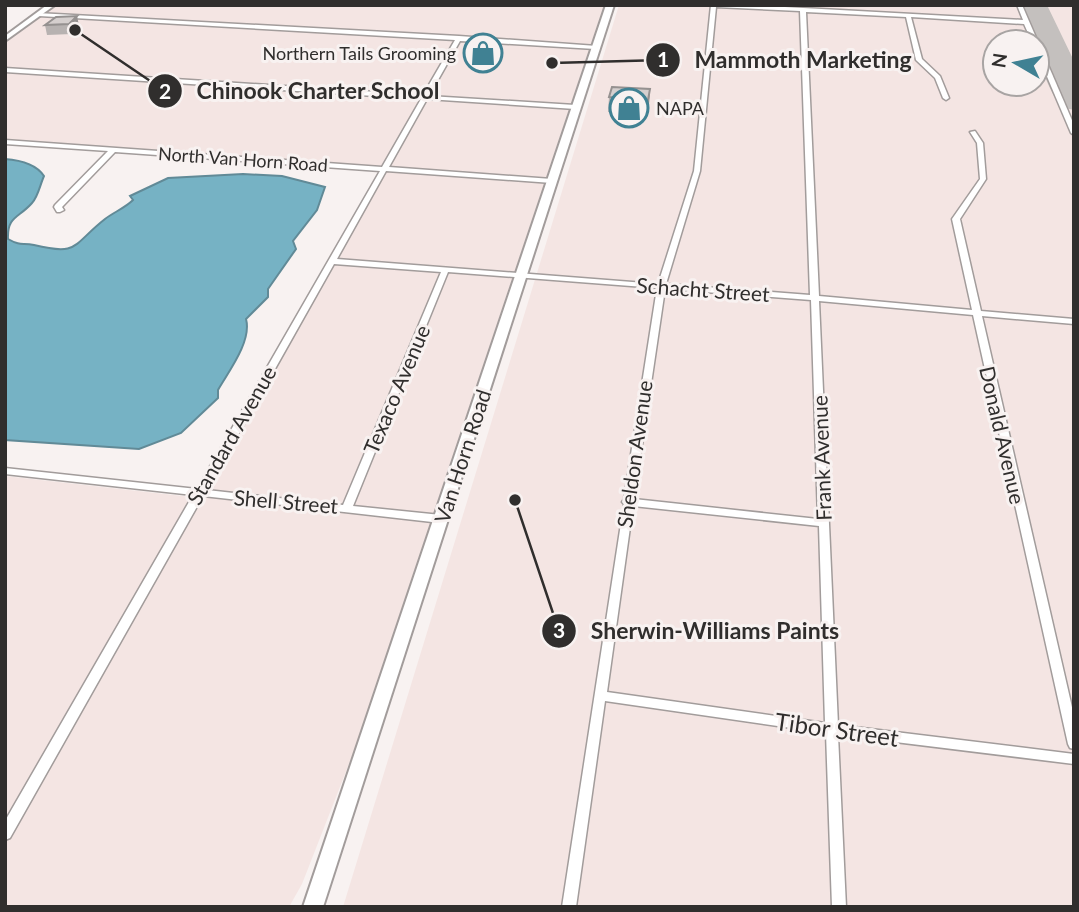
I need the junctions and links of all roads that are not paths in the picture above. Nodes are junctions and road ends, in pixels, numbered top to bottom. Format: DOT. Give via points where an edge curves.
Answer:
graph roads {
  1 [pos="52,5"];
  2 [pos="610,5"];
  3 [pos="714,5"];
  4 [pos="1019,5"];
  5 [pos="803,10"];
  6 [pos="39,14"];
  7 [pos="908,16"];
  8 [pos="1026,22"];
  9 [pos="1029,28"];
  10 [pos="459,38"];
  11 [pos="5,39"];
  12 [pos="596,47"];
  13 [pos="5,70"];
  14 [pos="1051,79"];
  15 [pos="426,97"];
  16 [pos="946,98"];
  17 [pos="575,107"];
  18 [pos="973,132"];
  19 [pos="1074,133"];
  20 [pos="5,142"];
  21 [pos="113,150"];
  22 [pos="384,169"];
  23 [pos="552,181"];
  24 [pos="60,210"];
  25 [pos="331,261"];
  26 [pos="445,271"];
  27 [pos="520,276"];
  28 [pos="661,286"];
  29 [pos="815,298"];
  30 [pos="976,314"];
  31 [pos="1074,322"];
  32 [pos="5,471"];
  33 [pos="197,493"];
  34 [pos="627,502"];
  35 [pos="347,507"];
  36 [pos="441,519"];
  37 [pos="824,523"];
  38 [pos="601,696"];
  39 [pos="832,729"];
  40 [pos="1074,744"];
  41 [pos="1074,758"];
  42 [pos="5,834"];
  43 [pos="313,907"];
  44 [pos="569,907"];
  45 [pos="839,907"];
  1 -- 6 [label="street"];
  2 -- 12 [label="main road, Van Horn Road"];
  3 -- 5 [label="street"];
  3 -- 28 [label="street, Sheldon Avenue" via="697,171"];
  4 -- 8 [label="street"];
  5 -- 7 [label="street"];
  5 -- 29 [label="street, Frank Avenue"];
  6 -- 10 [label="street"];
  6 -- 11 [label="street"];
  7 -- 8 [label="street"];
  7 -- 16 [label="street" via="919,60 938,77"];
  8 -- 9 [label="street"];
  10 -- 12 [label="street"];
  10 -- 15 [label="street, Standard Avenue"];
  12 -- 17 [label="main road, Van Horn Road"];
  13 -- 15 [label="street"];
  14 -- 19 [label="street"];
  15 -- 17 [label="street"];
  15 -- 22 [label="street, Standard Avenue"];
  17 -- 23 [label="main road, Van Horn Road"];
  18 -- 30 [label="street, Donald Avenue" via="980,143 983,179 956,219"];
  20 -- 21 [label="street, North Van Horn Road"];
  21 -- 22 [label="street, North Van Horn Road"];
  21 -- 24 [label="street"];
  22 -- 23 [label="street, North Van Horn Road"];
  22 -- 25 [label="street, Standard Avenue"];
  23 -- 27 [label="main road, Van Horn Road"];
  25 -- 26 [label="street, Schacht Street"];
  25 -- 33 [label="street, Standard Avenue"];
  26 -- 27 [label="street, Schacht Street"];
  26 -- 35 [label="street, Texaco Avenue"];
  27 -- 28 [label="street, Schacht Street"];
  27 -- 36 [label="main road, Van Horn Road"];
  28 -- 29 [label="street, Schacht Street"];
  28 -- 34 [label="street, Sheldon Avenue"];
  29 -- 30 [label="street, Schacht Street"];
  29 -- 37 [label="street, Frank Avenue"];
  30 -- 31 [label="street, Schacht Street"];
  30 -- 40 [label="street, Donald Avenue"];
  32 -- 33 [label="street, Shell Street"];
  33 -- 35 [label="street, Shell Street"];
  33 -- 42 [label="street, Standard Avenue"];
  34 -- 37 [label="street"];
  34 -- 38 [label="street, Sheldon Avenue"];
  35 -- 36 [label="street, Shell Street"];
  36 -- 43 [label="main road, Van Horn Road"];
  37 -- 39 [label="street, Frank Avenue"];
  38 -- 39 [label="street, Tibor Street"];
  38 -- 44 [label="street, Sheldon Avenue"];
  39 -- 41 [label="street, Tibor Street"];
  39 -- 45 [label="street, Frank Avenue"];
}
